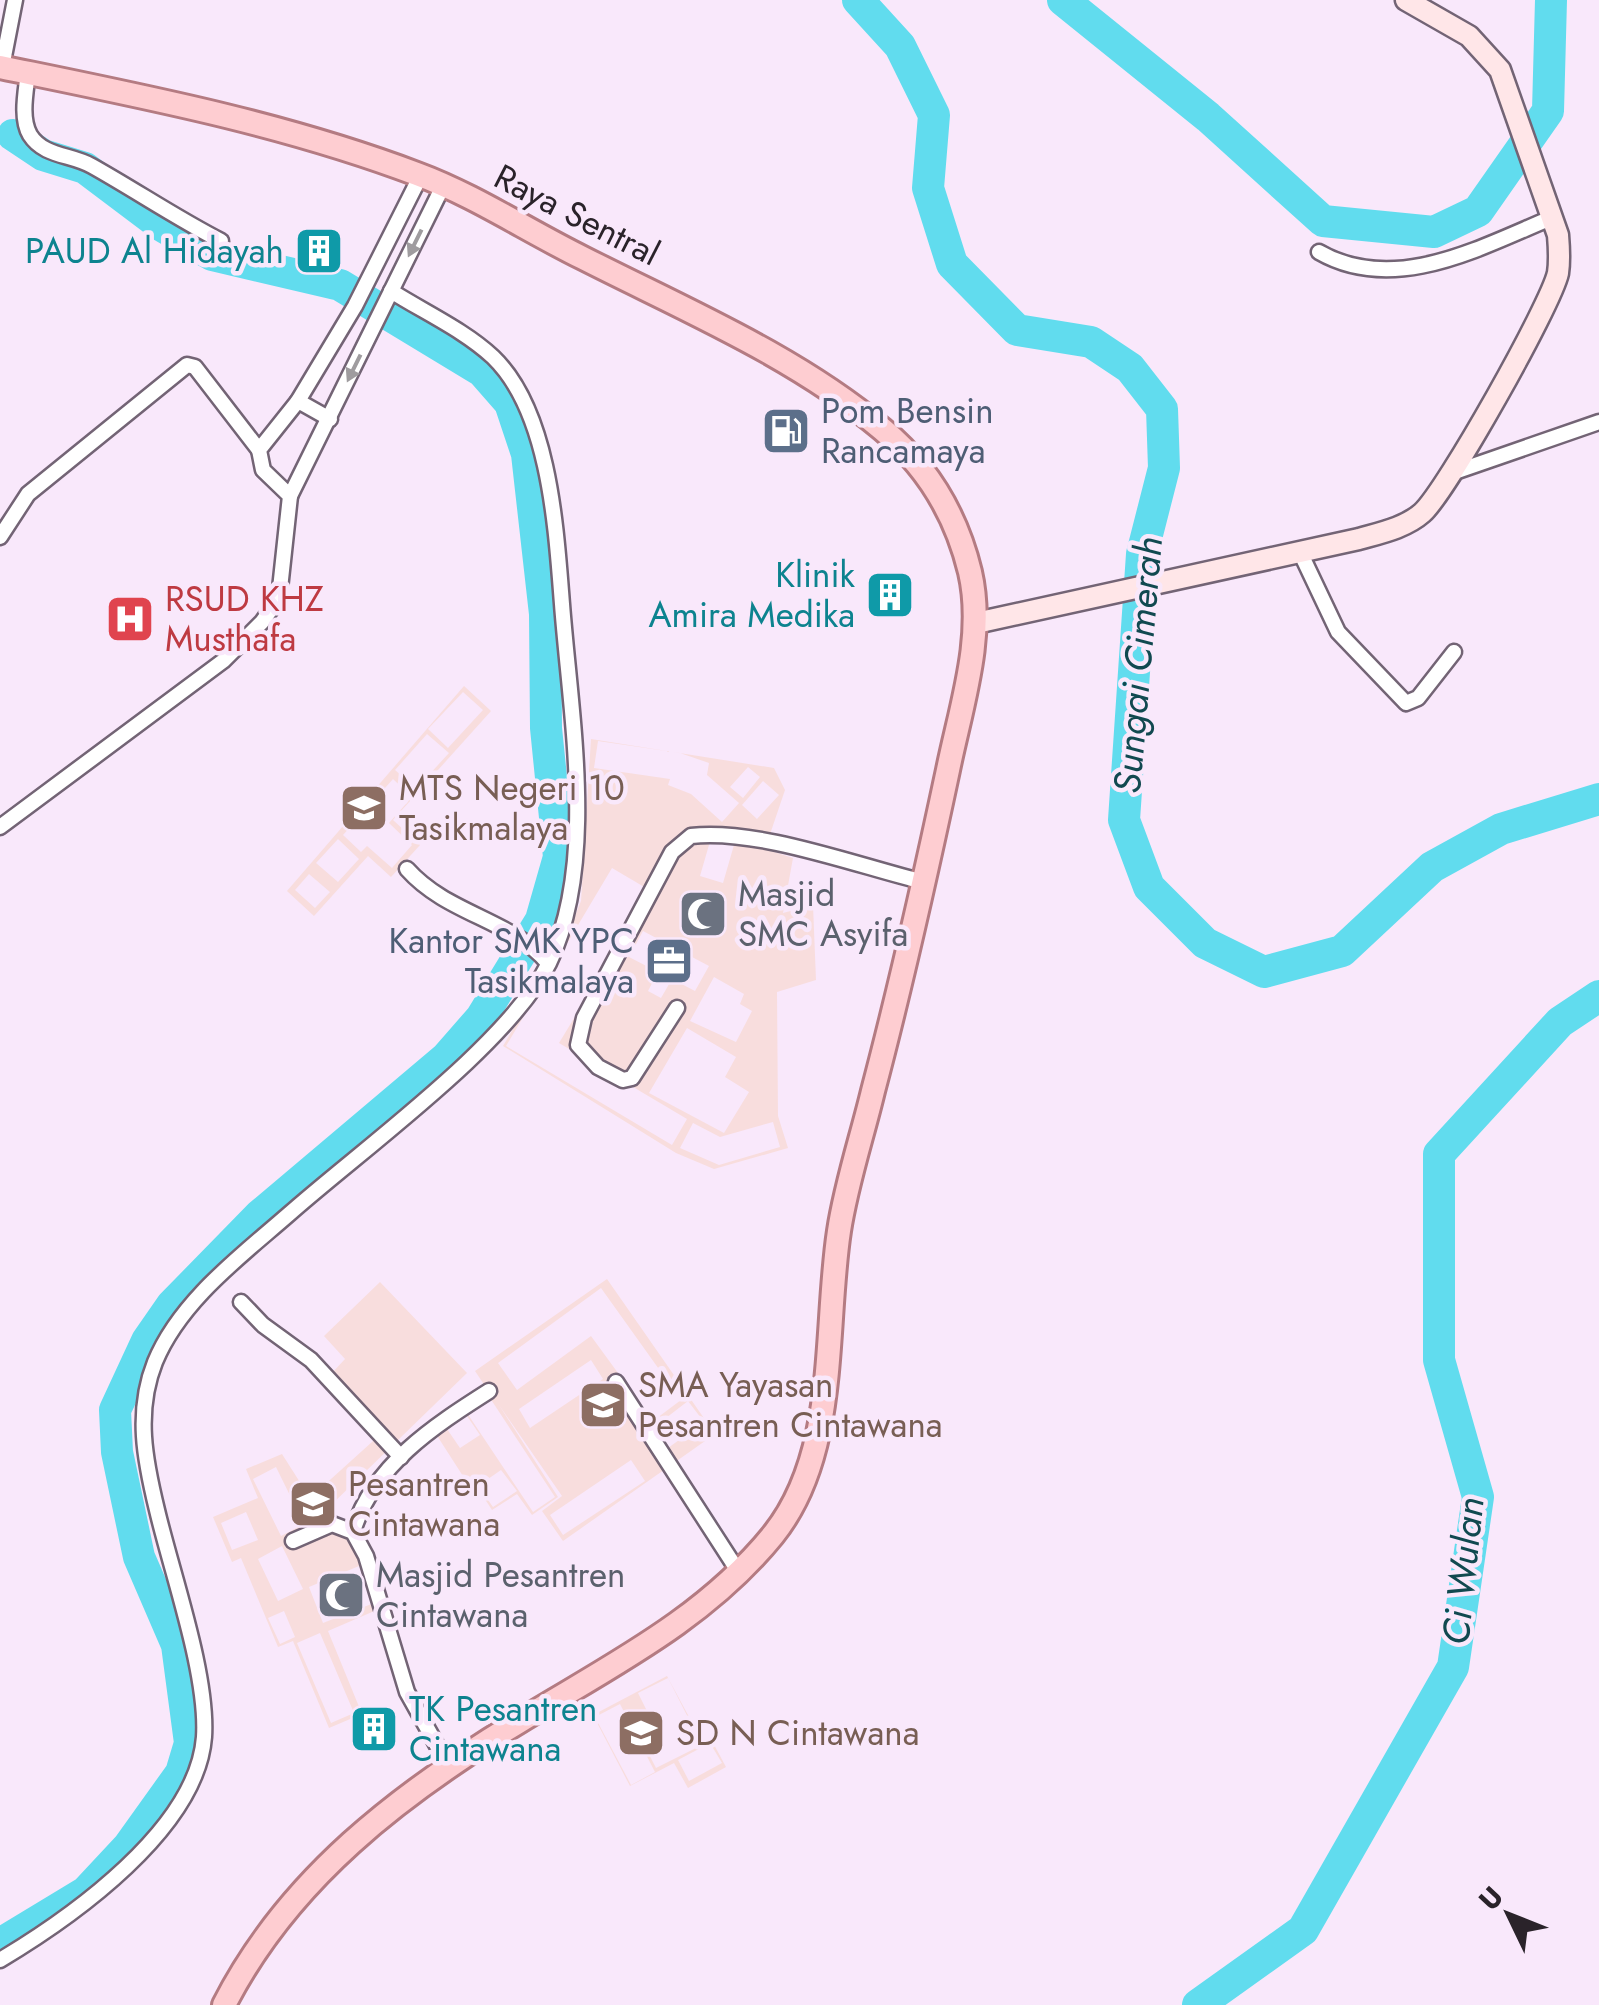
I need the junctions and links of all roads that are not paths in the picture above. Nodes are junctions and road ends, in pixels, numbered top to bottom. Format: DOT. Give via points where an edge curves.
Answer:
graph roads {
  1 [pos="16,0"];
  2 [pos="1406,0"];
  3 [pos="1,67"];
  4 [pos="28,72"];
  5 [pos="421,175"];
  6 [pos="443,186"];
  7 [pos="1547,208"];
  8 [pos="221,241"];
  9 [pos="1319,252"];
  10 [pos="389,296"];
  11 [pos="298,401"];
  12 [pos="330,419"];
  13 [pos="1599,422"];
  14 [pos="258,450"];
  15 [pos="1451,473"];
  16 [pos="290,496"];
  17 [pos="0,537"];
  18 [pos="1301,554"];
  19 [pos="976,623"];
  20 [pos="1454,652"];
  21 [pos="0,827"];
  22 [pos="408,869"];
  23 [pos="924,882"];
  24 [pos="548,963"];
  25 [pos="677,1008"];
  26 [pos="242,1302"];
  27 [pos="616,1382"];
  28 [pos="489,1390"];
  29 [pos="400,1457"];
  30 [pos="353,1532"];
  31 [pos="293,1540"];
  32 [pos="738,1572"];
  33 [pos="449,1767"];
  34 [pos="0,1960"];
  35 [pos="224,2005"];
  1 -- 3 [label="street"];
  2 -- 7 [label="main road" via="1486,52 1511,94"];
  3 -- 4 [label="main road, Raya Sentral"];
  4 -- 5 [label="main road, Raya Sentral" via="236,116"];
  4 -- 8 [label="street" via="31,137"];
  5 -- 6 [label="main road, Raya Sentral"];
  5 -- 11 [label="street"];
  6 -- 10 [label="street, one-way"];
  6 -- 19 [label="main road, Raya Sentral" via="703,320 884,430 946,501 972,579"];
  7 -- 9 [label="street" via="1460,254 1401,269 1346,267"];
  7 -- 15 [label="main road" via="1560,252 1550,295"];
  10 -- 12 [label="street, one-way"];
  10 -- 24 [label="street" via="498,362 518,394 553,487 574,748 574,865"];
  11 -- 12 [label="street"];
  11 -- 14 [label="street"];
  12 -- 16 [label="street"];
  13 -- 15 [label="street"];
  14 -- 16 [label="street" via="263,470"];
  14 -- 17 [label="street" via="187,365 28,494"];
  15 -- 18 [label="main road" via="1414,520"];
  16 -- 21 [label="street" via="279,598 262,622 223,660"];
  18 -- 19 [label="main road"];
  18 -- 20 [label="street" via="1338,632 1406,702 1418,698"];
  19 -- 23 [label="main road, Raya Sentral"];
  22 -- 24 [label="street" via="443,902 533,946"];
  23 -- 25 [label="street" via="766,844 692,836 672,852 584,1018 578,1045 598,1067 632,1078"];
  23 -- 32 [label="main road, Raya Sentral" via="840,1223 816,1441 776,1531"];
  24 -- 34 [label="street" via="506,1020 448,1078 226,1269 155,1360 142,1430 199,1684 204,1736 195,1777 132,1866"];
  26 -- 29 [label="street" via="312,1360"];
  27 -- 32 [label="street"];
  28 -- 29 [label="street"];
  29 -- 30 [label="street" via="370,1490"];
  30 -- 31 [label="street" via="332,1524"];
  30 -- 33 [label="street" via="406,1692"];
  32 -- 33 [label="main road, Raya Sentral" via="655,1641"];
  33 -- 35 [label="main road, Raya Sentral" via="325,1866 269,1932"];
}
